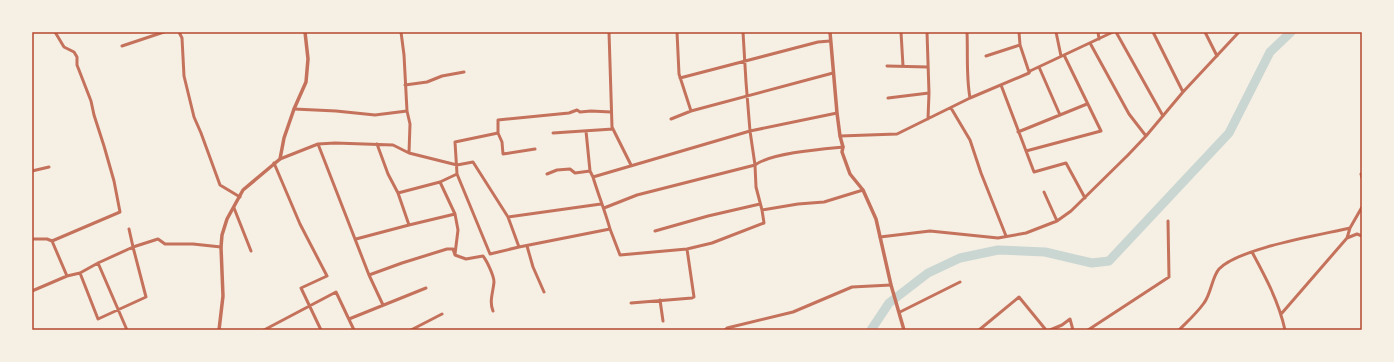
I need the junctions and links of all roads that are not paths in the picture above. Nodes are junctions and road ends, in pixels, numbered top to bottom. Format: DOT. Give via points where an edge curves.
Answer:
graph roads {
  1 [pos="55,32"];
  2 [pos="164,32"];
  3 [pos="179,32"];
  4 [pos="305,32"];
  5 [pos="401,32"];
  6 [pos="609,32"];
  7 [pos="677,32"];
  8 [pos="743,32"];
  9 [pos="830,32"];
  10 [pos="901,32"];
  11 [pos="927,32"];
  12 [pos="967,32"];
  13 [pos="1019,32"];
  14 [pos="1056,32"];
  15 [pos="1098,32"];
  16 [pos="1114,32"];
  17 [pos="1154,32"];
  18 [pos="1205,32"];
  19 [pos="1239,32"];
  20 [pos="1099,39"];
  21 [pos="830,41"];
  22 [pos="1090,43"];
  23 [pos="1020,45"];
  24 [pos="122,46"];
  25 [pos="986,56"];
  26 [pos="1062,56"];
  27 [pos="1217,56"];
  28 [pos="745,61"];
  29 [pos="887,66"];
  30 [pos="903,66"];
  31 [pos="928,67"];
  32 [pos="1039,67"];
  33 [pos="464,72"];
  34 [pos="833,73"];
  35 [pos="1029,74"];
  36 [pos="680,78"];
  37 [pos="405,85"];
  38 [pos="1000,85"];
  39 [pos="1183,92"];
  40 [pos="929,93"];
  41 [pos="747,97"];
  42 [pos="888,98"];
  43 [pos="970,98"];
  44 [pos="1087,104"];
  45 [pos="951,108"];
  46 [pos="294,109"];
  47 [pos="407,111"];
  48 [pos="691,111"];
  49 [pos="611,112"];
  50 [pos="837,113"];
  51 [pos="1060,115"];
  52 [pos="1163,116"];
  53 [pos="671,119"];
  54 [pos="928,119"];
  55 [pos="613,129"];
  56 [pos="586,131"];
  57 [pos="750,131"];
  58 [pos="1018,132"];
  59 [pos="498,133"];
  60 [pos="553,133"];
  61 [pos="840,136"];
  62 [pos="1146,136"];
  63 [pos="318,144"];
  64 [pos="377,144"];
  65 [pos="843,147"];
  66 [pos="535,148"];
  67 [pos="1026,151"];
  68 [pos="409,153"];
  69 [pos="280,159"];
  70 [pos="274,163"];
  71 [pos="457,165"];
  72 [pos="631,165"];
  73 [pos="755,165"];
  74 [pos="49,167"];
  75 [pos="32,170"];
  76 [pos="590,171"];
  77 [pos="457,174"];
  78 [pos="547,174"];
  79 [pos="593,177"];
  80 [pos="440,182"];
  81 [pos="863,190"];
  82 [pos="1044,192"];
  83 [pos="398,193"];
  84 [pos="240,197"];
  85 [pos="1085,198"];
  86 [pos="601,204"];
  87 [pos="760,204"];
  88 [pos="1362,207"];
  89 [pos="234,208"];
  90 [pos="604,208"];
  91 [pos="762,210"];
  92 [pos="455,214"];
  93 [pos="508,217"];
  94 [pos="1057,221"];
  95 [pos="1168,221"];
  96 [pos="409,225"];
  97 [pos="610,228"];
  98 [pos="1350,228"];
  99 [pos="129,229"];
  100 [pos="656,231"];
  101 [pos="1006,236"];
  102 [pos="1362,236"];
  103 [pos="880,237"];
  104 [pos="1347,238"];
  105 [pos="32,239"];
  106 [pos="356,240"];
  107 [pos="52,241"];
  108 [pos="527,246"];
  109 [pos="221,247"];
  110 [pos="519,247"];
  111 [pos="133,248"];
  112 [pos="687,248"];
  113 [pos="251,251"];
  114 [pos="1252,252"];
  115 [pos="455,255"];
  116 [pos="98,263"];
  117 [pos="80,273"];
  118 [pos="369,275"];
  119 [pos="67,276"];
  120 [pos="960,282"];
  121 [pos="891,286"];
  122 [pos="426,288"];
  123 [pos="32,291"];
  124 [pos="544,292"];
  125 [pos="660,300"];
  126 [pos="631,303"];
  127 [pos="383,305"];
  128 [pos="310,306"];
  129 [pos="117,310"];
  130 [pos="493,311"];
  131 [pos="900,312"];
  132 [pos="1282,313"];
  133 [pos="442,314"];
  134 [pos="350,319"];
  135 [pos="663,321"];
  136 [pos="127,330"];
  137 [pos="219,330"];
  138 [pos="264,330"];
  139 [pos="321,330"];
  140 [pos="354,330"];
  141 [pos="411,330"];
  142 [pos="725,330"];
  143 [pos="904,330"];
  144 [pos="979,330"];
  145 [pos="1046,330"];
  146 [pos="1050,330"];
  147 [pos="1073,330"];
  148 [pos="1088,330"];
  149 [pos="1179,330"];
  150 [pos="1285,330"];
  1 -- 107 [label="street" via="64,47 74,52 77,57 77,65 91,100 114,181 120,212"];
  2 -- 24 [label="street"];
  3 -- 84 [label="street" via="182,38 184,76 194,117 220,185"];
  4 -- 46 [label="street" via="308,59 306,82"];
  5 -- 37 [label="street"];
  6 -- 49 [label="street"];
  7 -- 36 [label="street"];
  8 -- 28 [label="street"];
  9 -- 21 [label="street"];
  10 -- 30 [label="street"];
  11 -- 31 [label="street"];
  12 -- 43 [label="street" via="967,81"];
  13 -- 23 [label="street"];
  14 -- 26 [label="street"];
  15 -- 20 [label="street"];
  16 -- 20 [label="street"];
  16 -- 52 [label="street"];
  17 -- 39 [label="street"];
  18 -- 27 [label="street"];
  19 -- 27 [label="street"];
  20 -- 22 [label="street"];
  21 -- 28 [label="street"];
  21 -- 34 [label="street"];
  22 -- 26 [label="street"];
  22 -- 62 [label="street" via="1129,114"];
  23 -- 25 [label="street"];
  23 -- 35 [label="street"];
  26 -- 32 [label="street"];
  26 -- 44 [label="street"];
  27 -- 39 [label="street"];
  28 -- 36 [label="street"];
  28 -- 41 [label="street"];
  29 -- 30 [label="street"];
  30 -- 31 [label="street"];
  31 -- 40 [label="street"];
  32 -- 35 [label="street"];
  32 -- 51 [label="street"];
  33 -- 37 [label="street"];
  34 -- 41 [label="street"];
  34 -- 50 [label="street"];
  35 -- 38 [label="street"];
  36 -- 48 [label="street"];
  37 -- 47 [label="street"];
  38 -- 43 [label="street"];
  38 -- 58 [label="street"];
  39 -- 52 [label="street"];
  40 -- 42 [label="street"];
  40 -- 54 [label="street"];
  41 -- 48 [label="street"];
  41 -- 57 [label="street"];
  43 -- 45 [label="street"];
  44 -- 51 [label="street"];
  44 -- 67 [label="street" via="1100,131"];
  45 -- 54 [label="street"];
  45 -- 101 [label="street" via="970,140"];
  46 -- 47 [label="street" via="375,115"];
  46 -- 69 [label="street"];
  47 -- 68 [label="street" via="410,124"];
  48 -- 53 [label="street"];
  49 -- 55 [label="street"];
  49 -- 59 [label="street" via="577,110 498,120"];
  50 -- 57 [label="street"];
  50 -- 61 [label="street"];
  51 -- 58 [label="street"];
  52 -- 62 [label="street"];
  54 -- 61 [label="street" via="897,134"];
  55 -- 56 [label="street"];
  55 -- 72 [label="street"];
  56 -- 60 [label="street"];
  56 -- 76 [label="street"];
  57 -- 72 [label="street"];
  57 -- 73 [label="street"];
  58 -- 67 [label="street"];
  59 -- 66 [label="street" via="503,154"];
  59 -- 71 [label="street" via="455,142"];
  61 -- 65 [label="street"];
  62 -- 85 [label="street"];
  63 -- 64 [label="street"];
  63 -- 69 [label="street"];
  63 -- 106 [label="street"];
  64 -- 68 [label="street" via="393,145"];
  64 -- 83 [label="street"];
  65 -- 73 [label="street" via="762,160"];
  65 -- 81 [label="street" via="842,152 850,174"];
  67 -- 85 [label="street" via="1034,172 1066,163"];
  68 -- 71 [label="street"];
  69 -- 70 [label="street"];
  70 -- 84 [label="street" via="243,190"];
  70 -- 128 [label="street" via="326,276 301,288"];
  71 -- 77 [label="street"];
  71 -- 93 [label="street" via="473,162"];
  72 -- 79 [label="street"];
  73 -- 87 [label="street"];
  73 -- 90 [label="street" via="638,195"];
  74 -- 75 [label="street"];
  76 -- 78 [label="street" via="575,173 570,169"];
  76 -- 79 [label="street"];
  77 -- 80 [label="street"];
  77 -- 110 [label="street" via="490,254"];
  79 -- 86 [label="street"];
  80 -- 83 [label="street"];
  80 -- 92 [label="street"];
  81 -- 91 [label="street" via="824,202"];
  81 -- 103 [label="street" via="876,219"];
  82 -- 94 [label="street"];
  83 -- 96 [label="street"];
  84 -- 89 [label="street"];
  85 -- 94 [label="street"];
  86 -- 90 [label="street"];
  86 -- 93 [label="street"];
  87 -- 91 [label="street"];
  87 -- 100 [label="street"];
  88 -- 98 [label="street"];
  89 -- 109 [label="street" via="227,219"];
  89 -- 113 [label="street"];
  90 -- 97 [label="street"];
  91 -- 112 [label="street" via="764,223 712,243"];
  92 -- 96 [label="street"];
  92 -- 115 [label="street" via="458,230"];
  93 -- 110 [label="street"];
  94 -- 101 [label="street" via="1026,233"];
  95 -- 148 [label="street" via="1169,278"];
  96 -- 106 [label="street"];
  97 -- 108 [label="street"];
  97 -- 112 [label="street" via="620,255"];
  98 -- 104 [label="street"];
  98 -- 114 [label="street"];
  99 -- 111 [label="street"];
  101 -- 103 [label="street" via="998,238 930,231"];
  102 -- 104 [label="street" via="1357,234"];
  103 -- 121 [label="street"];
  104 -- 132 [label="street"];
  105 -- 107 [label="street"];
  106 -- 118 [label="street"];
  107 -- 119 [label="street"];
  108 -- 110 [label="street"];
  108 -- 124 [label="street"];
  109 -- 111 [label="street" via="165,244 158,239"];
  109 -- 137 [label="street" via="223,296"];
  111 -- 116 [label="street"];
  111 -- 129 [label="street" via="146,297"];
  112 -- 125 [label="street" via="694,297"];
  114 -- 132 [label="street"];
  114 -- 149 [label="street" via="1236,258 1219,270 1205,302"];
  115 -- 118 [label="street" via="453,249 448,249"];
  115 -- 130 [label="street" via="466,259 483,256 488,262 494,281 491,305"];
  116 -- 117 [label="street"];
  116 -- 129 [label="street"];
  117 -- 119 [label="street"];
  117 -- 129 [label="street" via="98,319"];
  118 -- 127 [label="street"];
  119 -- 123 [label="street"];
  120 -- 131 [label="street"];
  121 -- 131 [label="street"];
  121 -- 142 [label="street" via="852,287 793,312"];
  122 -- 127 [label="street"];
  125 -- 126 [label="street"];
  125 -- 135 [label="street"];
  127 -- 134 [label="street"];
  128 -- 134 [label="street" via="336,292"];
  128 -- 138 [label="street"];
  128 -- 139 [label="street"];
  129 -- 136 [label="street"];
  131 -- 143 [label="street"];
  132 -- 150 [label="street"];
  133 -- 141 [label="street"];
  134 -- 140 [label="street"];
  144 -- 145 [label="street" via="1019,297"];
  146 -- 147 [label="street" via="1070,319"];
}
